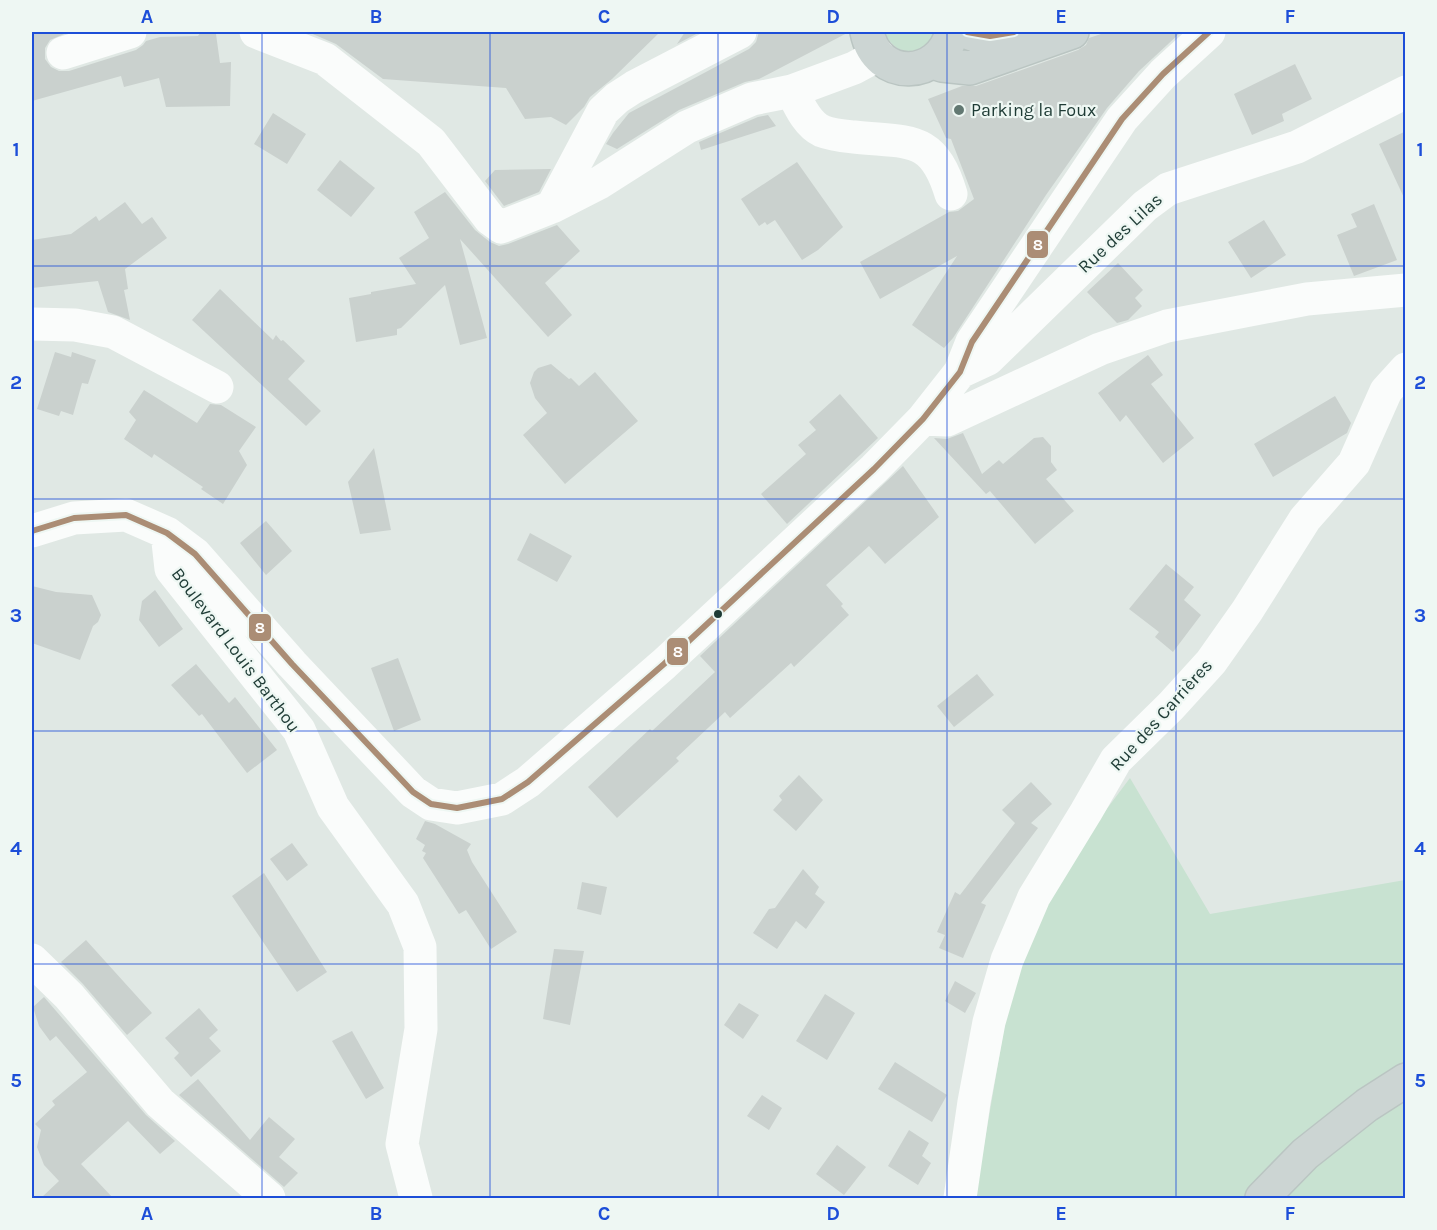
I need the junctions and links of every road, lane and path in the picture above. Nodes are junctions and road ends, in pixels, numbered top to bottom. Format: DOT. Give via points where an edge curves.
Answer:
graph roads {
  1 [pos="130,32"];
  2 [pos="256,32"];
  3 [pos="740,32"];
  4 [pos="952,32"];
  5 [pos="967,32"];
  6 [pos="1014,32"];
  7 [pos="1072,32"];
  8 [pos="1209,32"];
  9 [pos="872,43"];
  10 [pos="63,53"];
  11 [pos="933,62"];
  12 [pos="792,91"];
  13 [pos="1406,92"];
  14 [pos="951,194"];
  15 [pos="552,207"];
  16 [pos="1406,290"];
  17 [pos="32,324"];
  18 [pos="1406,369"];
  19 [pos="960,372"];
  20 [pos="217,387"];
  21 [pos="923,419"];
  22 [pos="32,531"];
  23 [pos="167,533"];
  24 [pos="32,960"];
  25 [pos="1406,1080"];
  26 [pos="269,1198"];
  27 [pos="416,1198"];
  28 [pos="960,1198"];
  29 [pos="1262,1198"];
  1 -- 10 [label="street"];
  2 -- 15 [label="street" via="325,59 431,142 490,219 501,227"];
  3 -- 15 [label="street" via="634,87 603,111"];
  4 -- 11 [label="main road" via="946,49"];
  5 -- 6 [label="main road" via="997,36"];
  7 -- 11 [label="main road" via="970,68"];
  8 -- 19 [label="street" via="1122,119 972,342"];
  9 -- 11 [label="main road" via="897,67 909,69"];
  9 -- 12 [label="street" via="854,68"];
  12 -- 14 [label="street" via="806,118 821,131 915,143 932,154 945,173"];
  12 -- 15 [label="street" via="752,99 687,127 599,183"];
  13 -- 19 [label="street, Rue des Lilas" via="1297,147 1168,189 1145,206 988,359"];
  16 -- 21 [label="street" via="1307,299 1167,327 1100,349 947,420"];
  17 -- 20 [label="street" via="75,325 113,332"];
  18 -- 28 [label="street, Rue des Carrières" via="1386,392 1354,463 1305,519 1211,662 1116,759 1034,897 1007,960 988,1022"];
  19 -- 21 [label="street"];
  21 -- 23 [label="street" via="711,621 528,782 502,799 457,808 431,804 413,792 195,554"];
  22 -- 23 [label="street" via="74,518 126,515"];
  23 -- 27 [label="street, Boulevard Louis Barthou" via="171,569 298,730 333,807 403,904 420,947 421,1029 402,1144"];
  24 -- 26 [label="street" via="69,996 160,1103"];
  25 -- 29 [label="main road" via="1305,1154"];
}
